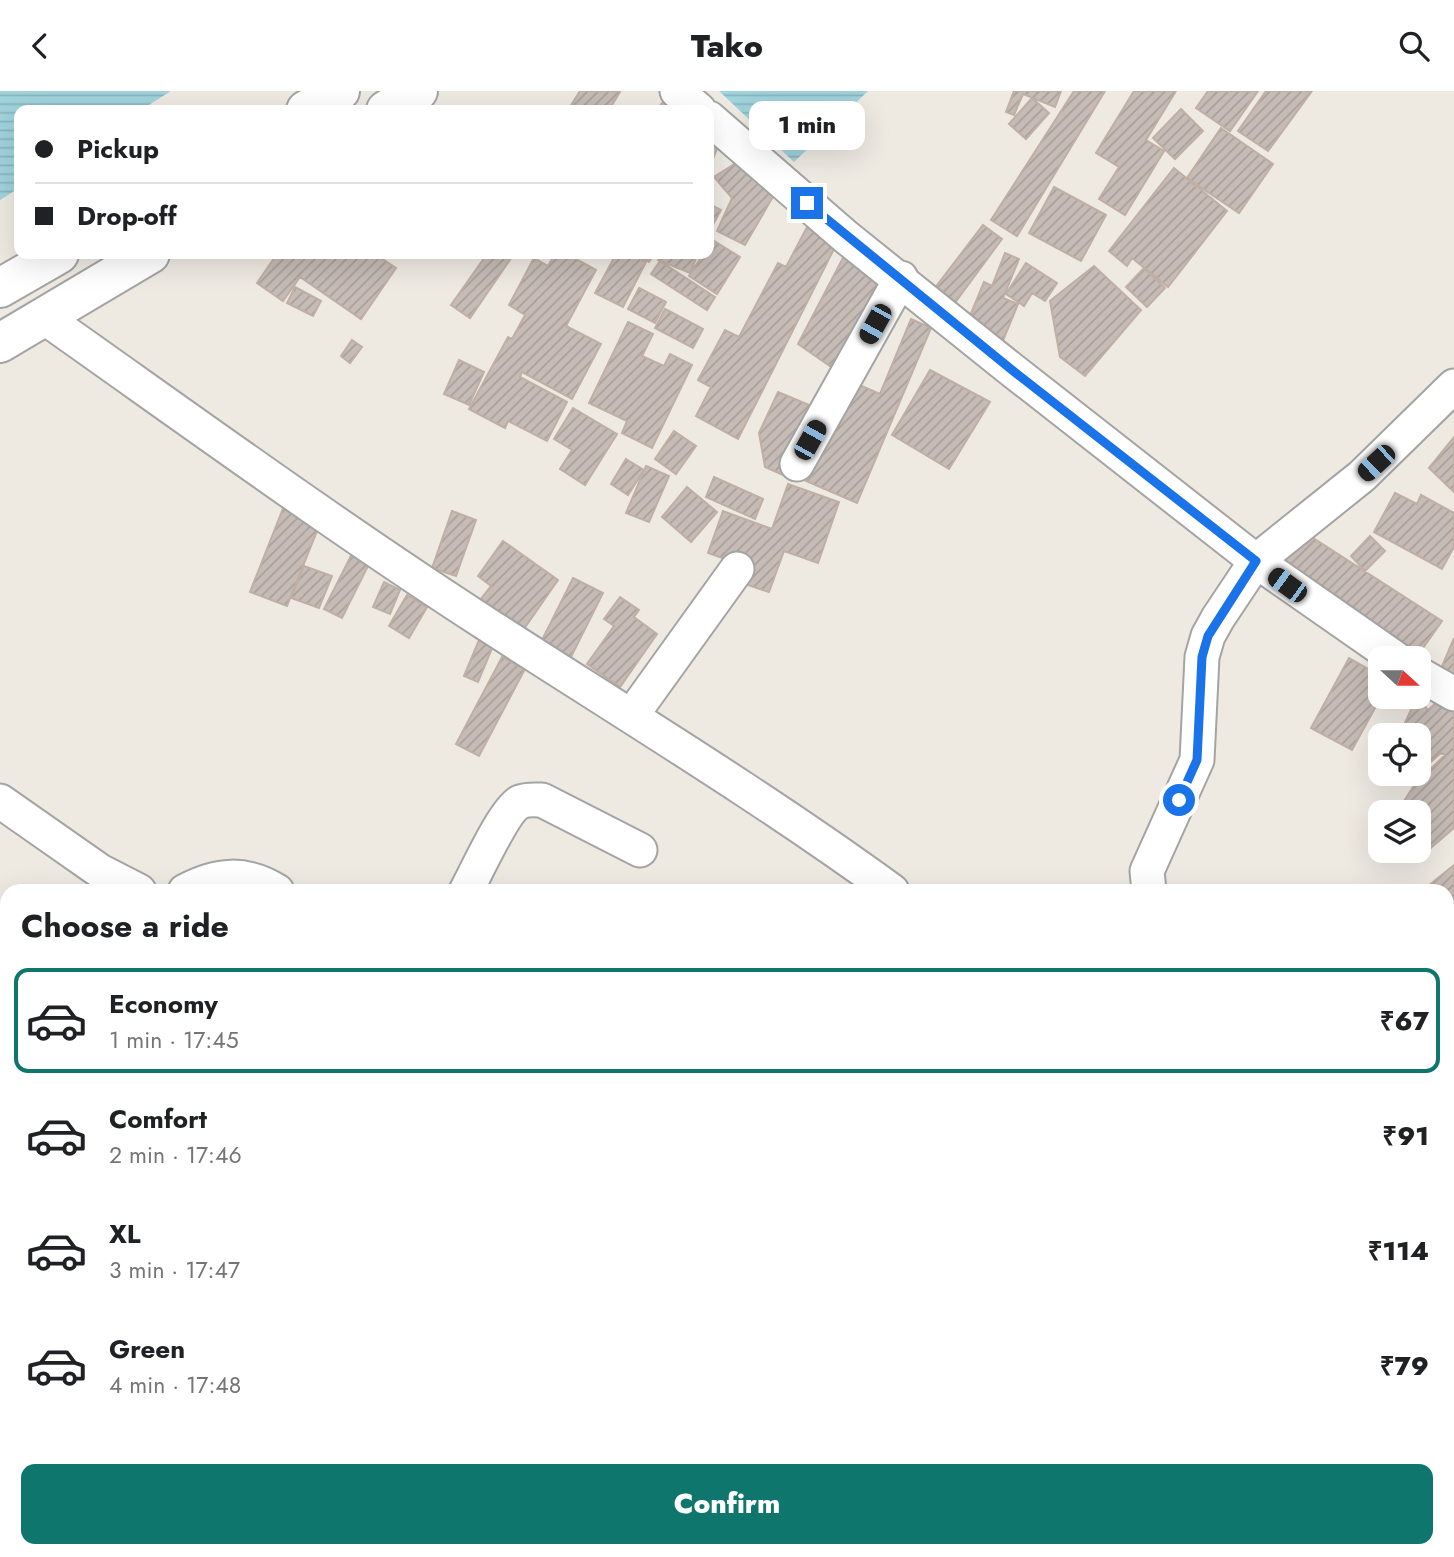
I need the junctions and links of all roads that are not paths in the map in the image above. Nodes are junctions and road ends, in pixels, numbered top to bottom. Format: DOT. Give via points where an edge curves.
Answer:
graph roads {
  1 [pos="340,91"];
  2 [pos="418,91"];
  3 [pos="677,91"];
  4 [pos="315,105"];
  5 [pos="394,105"];
  6 [pos="693,105"];
  7 [pos="714,122"];
  8 [pos="50,259"];
  9 [pos="142,259"];
  10 [pos="901,278"];
  11 [pos="0,288"];
  12 [pos="46,318"];
  13 [pos="0,343"];
  14 [pos="1454,386"];
  15 [pos="797,464"];
  16 [pos="1256,561"];
  17 [pos="737,569"];
  18 [pos="1378,646"];
  19 [pos="1432,681"];
  20 [pos="1454,694"];
  21 [pos="632,715"];
  22 [pos="0,801"];
  23 [pos="640,850"];
  24 [pos="125,884"];
  25 [pos="201,884"];
  26 [pos="258,884"];
  27 [pos="470,884"];
  28 [pos="882,884"];
  29 [pos="1148,884"];
  1 -- 4 [label="street"];
  2 -- 5 [label="street"];
  3 -- 6 [label="street"];
  7 -- 10 [label="street" via="846,237"];
  8 -- 11 [label="street"];
  9 -- 12 [label="street"];
  10 -- 15 [label="street"];
  10 -- 16 [label="street"];
  12 -- 13 [label="street"];
  12 -- 21 [label="street" via="314,508 484,623"];
  14 -- 16 [label="street" via="1362,476"];
  16 -- 18 [label="street"];
  16 -- 29 [label="street" via="1208,636 1202,657 1197,760 1147,871"];
  17 -- 21 [label="street"];
  19 -- 20 [label="street"];
  21 -- 28 [label="street"];
  22 -- 24 [label="street"];
  23 -- 27 [label="street" via="542,800 527,800 517,803"];
  25 -- 26 [label="street" via="221,876"];
}
